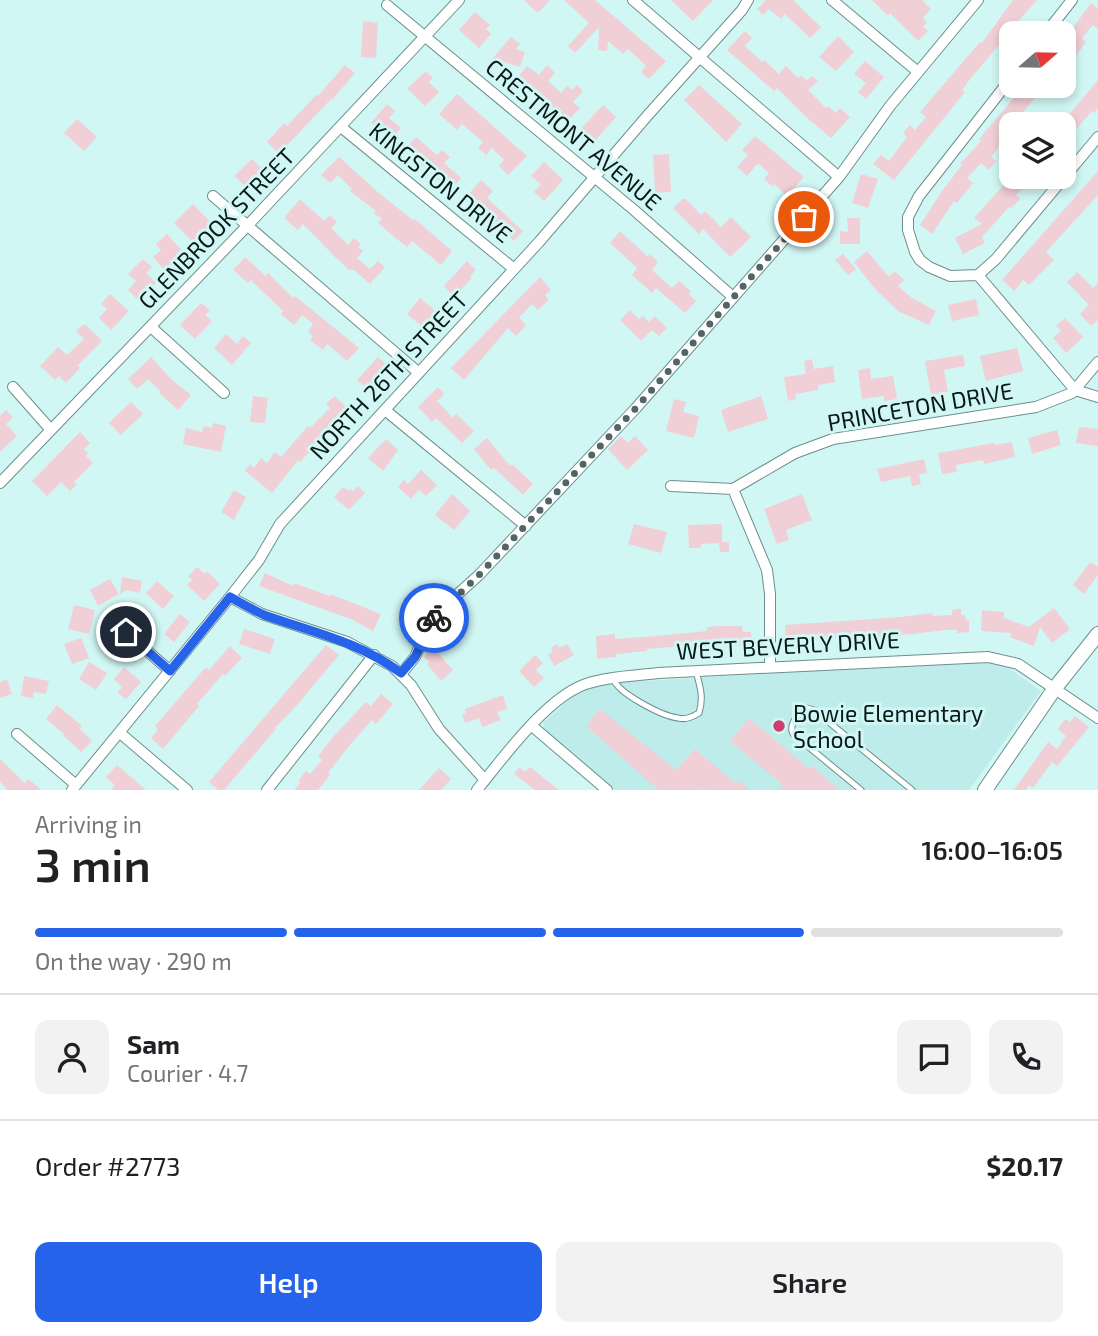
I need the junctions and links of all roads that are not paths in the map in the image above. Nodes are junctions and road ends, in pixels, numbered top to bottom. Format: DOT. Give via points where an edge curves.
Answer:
graph roads {
  1 [pos="459,0"];
  2 [pos="632,0"];
  3 [pos="748,0"];
  4 [pos="832,0"];
  5 [pos="962,0"];
  6 [pos="1072,0"];
  7 [pos="975,4"];
  8 [pos="387,5"];
  9 [pos="1055,21"];
  10 [pos="425,37"];
  11 [pos="700,57"];
  12 [pos="918,72"];
  13 [pos="999,94"];
  14 [pos="341,127"];
  15 [pos="1098,137"];
  16 [pos="839,177"];
  17 [pos="594,178"];
  18 [pos="213,196"];
  19 [pos="248,226"];
  20 [pos="514,269"];
  21 [pos="978,275"];
  22 [pos="733,297"];
  23 [pos="151,327"];
  24 [pos="1098,362"];
  25 [pos="419,373"];
  26 [pos="13,387"];
  27 [pos="1076,390"];
  28 [pos="224,393"];
  29 [pos="1098,397"];
  30 [pos="385,410"];
  31 [pos="51,430"];
  32 [pos="0,483"];
  33 [pos="671,486"];
  34 [pos="733,489"];
  35 [pos="526,526"];
  36 [pos="230,597"];
  37 [pos="126,632"];
  38 [pos="1098,634"];
  39 [pos="374,655"];
  40 [pos="770,667"];
  41 [pos="170,671"];
  42 [pos="696,671"];
  43 [pos="401,673"];
  44 [pos="613,678"];
  45 [pos="1055,688"];
  46 [pos="1098,718"];
  47 [pos="532,726"];
  48 [pos="120,733"];
  49 [pos="16,734"];
  50 [pos="485,780"];
  51 [pos="74,788"];
  52 [pos="187,790"];
  53 [pos="267,790"];
  54 [pos="477,790"];
  55 [pos="607,790"];
  56 [pos="861,790"];
  57 [pos="912,790"];
  58 [pos="985,790"];
  1 -- 10 [label="street, GLENBROOK STREET"];
  2 -- 11 [label="street"];
  3 -- 11 [label="street, NORTH 26TH STREET"];
  4 -- 12 [label="street"];
  5 -- 7 [label="street"];
  6 -- 9 [label="street"];
  7 -- 12 [label="street"];
  8 -- 10 [label="street, CRESTMONT AVENUE"];
  10 -- 14 [label="street, GLENBROOK STREET"];
  10 -- 17 [label="street, CRESTMONT AVENUE"];
  11 -- 16 [label="street"];
  11 -- 17 [label="street, NORTH 26TH STREET"];
  12 -- 16 [label="street"];
  13 -- 21 [label="street" via="909,214 908,230 920,260 950,276"];
  14 -- 19 [label="street, GLENBROOK STREET"];
  14 -- 20 [label="street, KINGSTON DRIVE"];
  15 -- 21 [label="street"];
  16 -- 22 [label="street"];
  17 -- 20 [label="street, NORTH 26TH STREET"];
  17 -- 22 [label="street, CRESTMONT AVENUE"];
  18 -- 19 [label="street"];
  19 -- 23 [label="street, GLENBROOK STREET"];
  19 -- 25 [label="street"];
  20 -- 25 [label="street, NORTH 26TH STREET"];
  21 -- 27 [label="street"];
  22 -- 35 [label="street"];
  23 -- 28 [label="street"];
  23 -- 31 [label="street, GLENBROOK STREET"];
  24 -- 27 [label="street"];
  25 -- 30 [label="street, NORTH 26TH STREET"];
  26 -- 31 [label="street"];
  27 -- 29 [label="street"];
  27 -- 34 [label="street, PRINCETON DRIVE" via="1036,407 833,439 795,453"];
  30 -- 35 [label="street"];
  30 -- 36 [label="street, NORTH 26TH STREET" via="280,524"];
  31 -- 32 [label="street, GLENBROOK STREET"];
  33 -- 34 [label="street"];
  34 -- 40 [label="street" via="767,570"];
  35 -- 43 [label="street" via="439,611 415,657"];
  36 -- 39 [label="street" via="262,614"];
  36 -- 41 [label="street, NORTH 26TH STREET"];
  37 -- 41 [label="street"];
  38 -- 45 [label="street"];
  39 -- 43 [label="street"];
  39 -- 53 [label="street"];
  40 -- 42 [label="street, WEST BEVERLY DRIVE"];
  40 -- 45 [label="street, WEST BEVERLY DRIVE" via="988,657 1018,664"];
  41 -- 48 [label="street, NORTH 26TH STREET"];
  42 -- 44 [label="street, WEST BEVERLY DRIVE"];
  42 -- 44 [label="lane" via="702,702 699,713 686,719 627,695 615,686"];
  43 -- 50 [label="street" via="439,729"];
  44 -- 47 [label="street, WEST BEVERLY DRIVE" via="570,691"];
  45 -- 46 [label="street, WEST BEVERLY DRIVE"];
  45 -- 58 [label="street"];
  47 -- 50 [label="street, WEST BEVERLY DRIVE"];
  47 -- 55 [label="street"];
  48 -- 51 [label="street, NORTH 26TH STREET"];
  48 -- 52 [label="street"];
  49 -- 51 [label="street"];
  50 -- 54 [label="street, WEST BEVERLY DRIVE"];
  56 -- 57 [label="lane" via="793,734 792,724 804,710 814,710"];
}
